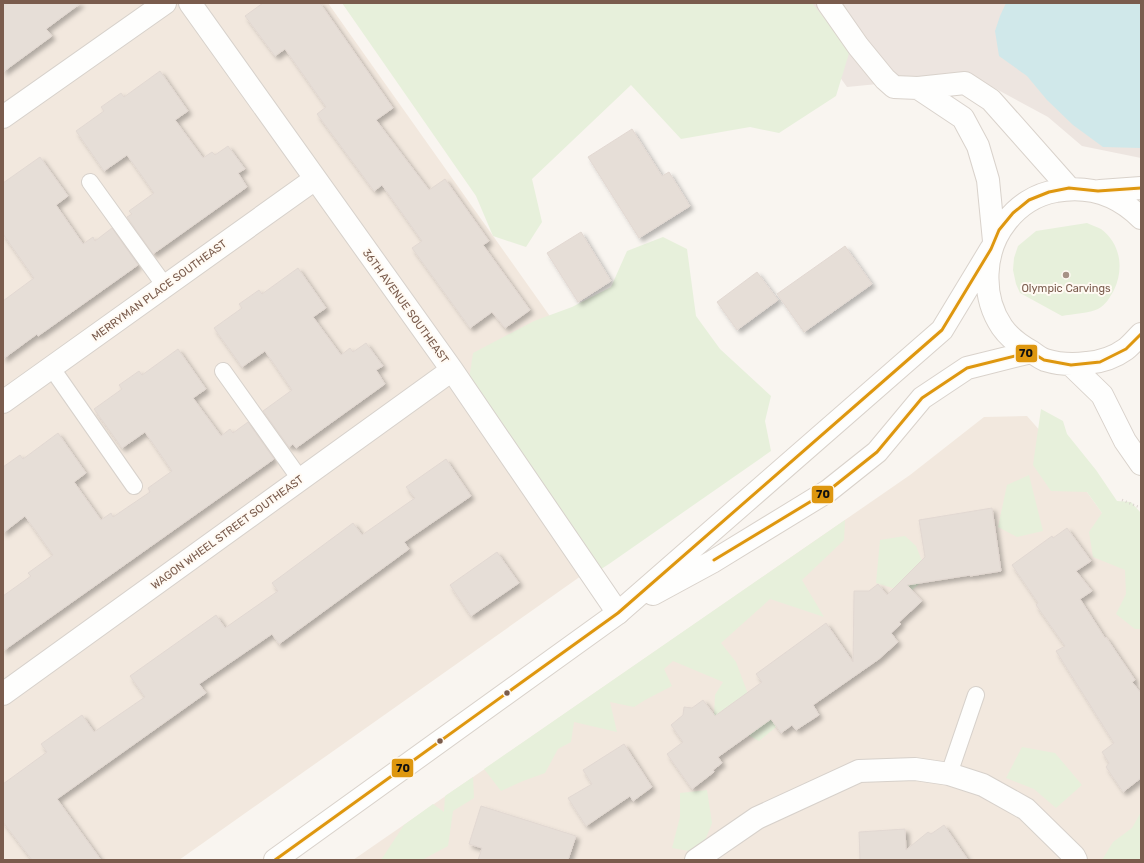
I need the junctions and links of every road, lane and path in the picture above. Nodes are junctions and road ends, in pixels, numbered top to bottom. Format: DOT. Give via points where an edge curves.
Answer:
graph roads {
  1 [pos="165,3"];
  2 [pos="190,3"];
  3 [pos="828,3"];
  4 [pos="918,88"];
  5 [pos="3,117"];
  6 [pos="315,179"];
  7 [pos="90,182"];
  8 [pos="1069,188"];
  9 [pos="1141,188"];
  10 [pos="1098,191"];
  11 [pos="1141,218"];
  12 [pos="993,245"];
  13 [pos="165,286"];
  14 [pos="1141,334"];
  15 [pos="1032,352"];
  16 [pos="1071,365"];
  17 [pos="51,367"];
  18 [pos="452,370"];
  19 [pos="223,371"];
  20 [pos="3,402"];
  21 [pos="1141,464"];
  22 [pos="300,479"];
  23 [pos="134,486"];
  24 [pos="1122,500"];
  25 [pos="1141,508"];
  26 [pos="618,613"];
  27 [pos="3,694"];
  28 [pos="976,695"];
  29 [pos="949,774"];
  30 [pos="275,860"];
  31 [pos="696,860"];
  32 [pos="1076,860"];
  1 -- 5 [label="street"];
  2 -- 6 [label="street, 36TH AVENUE SOUTHEAST"];
  3 -- 4 [label="street" via="885,79 894,87"];
  4 -- 8 [label="street" via="965,83 991,100"];
  4 -- 12 [label="street" via="963,118 978,146 988,180"];
  6 -- 13 [label="street, MERRYMAN PLACE SOUTHEAST"];
  6 -- 18 [label="street, 36TH AVENUE SOUTHEAST"];
  7 -- 13 [label="lane"];
  8 -- 10 [label="street"];
  8 -- 12 [label="street" via="1029,200 1013,213 1000,230"];
  9 -- 10 [label="street"];
  10 -- 11 [label="street" via="1121,201"];
  12 -- 15 [label="street" via="986,276 990,302 1002,327 1021,346"];
  12 -- 26 [label="street" via="942,330"];
  13 -- 17 [label="street, MERRYMAN PLACE SOUTHEAST"];
  14 -- 16 [label="street" via="1126,349 1100,362"];
  15 -- 16 [label="street" via="1044,360"];
  15 -- 26 [label="street" via="968,368 922,398 877,452 828,491 712,562"];
  16 -- 21 [label="street" via="1102,396 1124,441"];
  17 -- 20 [label="street, MERRYMAN PLACE SOUTHEAST"];
  17 -- 23 [label="lane"];
  18 -- 22 [label="street, WAGON WHEEL STREET SOUTHEAST"];
  18 -- 26 [label="street, 36TH AVENUE SOUTHEAST"];
  19 -- 22 [label="lane"];
  22 -- 27 [label="street, WAGON WHEEL STREET SOUTHEAST"];
  24 -- 25 [label="path"];
  26 -- 30 [label="street"];
  28 -- 29 [label="lane"];
  29 -- 31 [label="street" via="915,769 859,771 757,818"];
  29 -- 32 [label="street" via="983,785 1026,809"];
}
